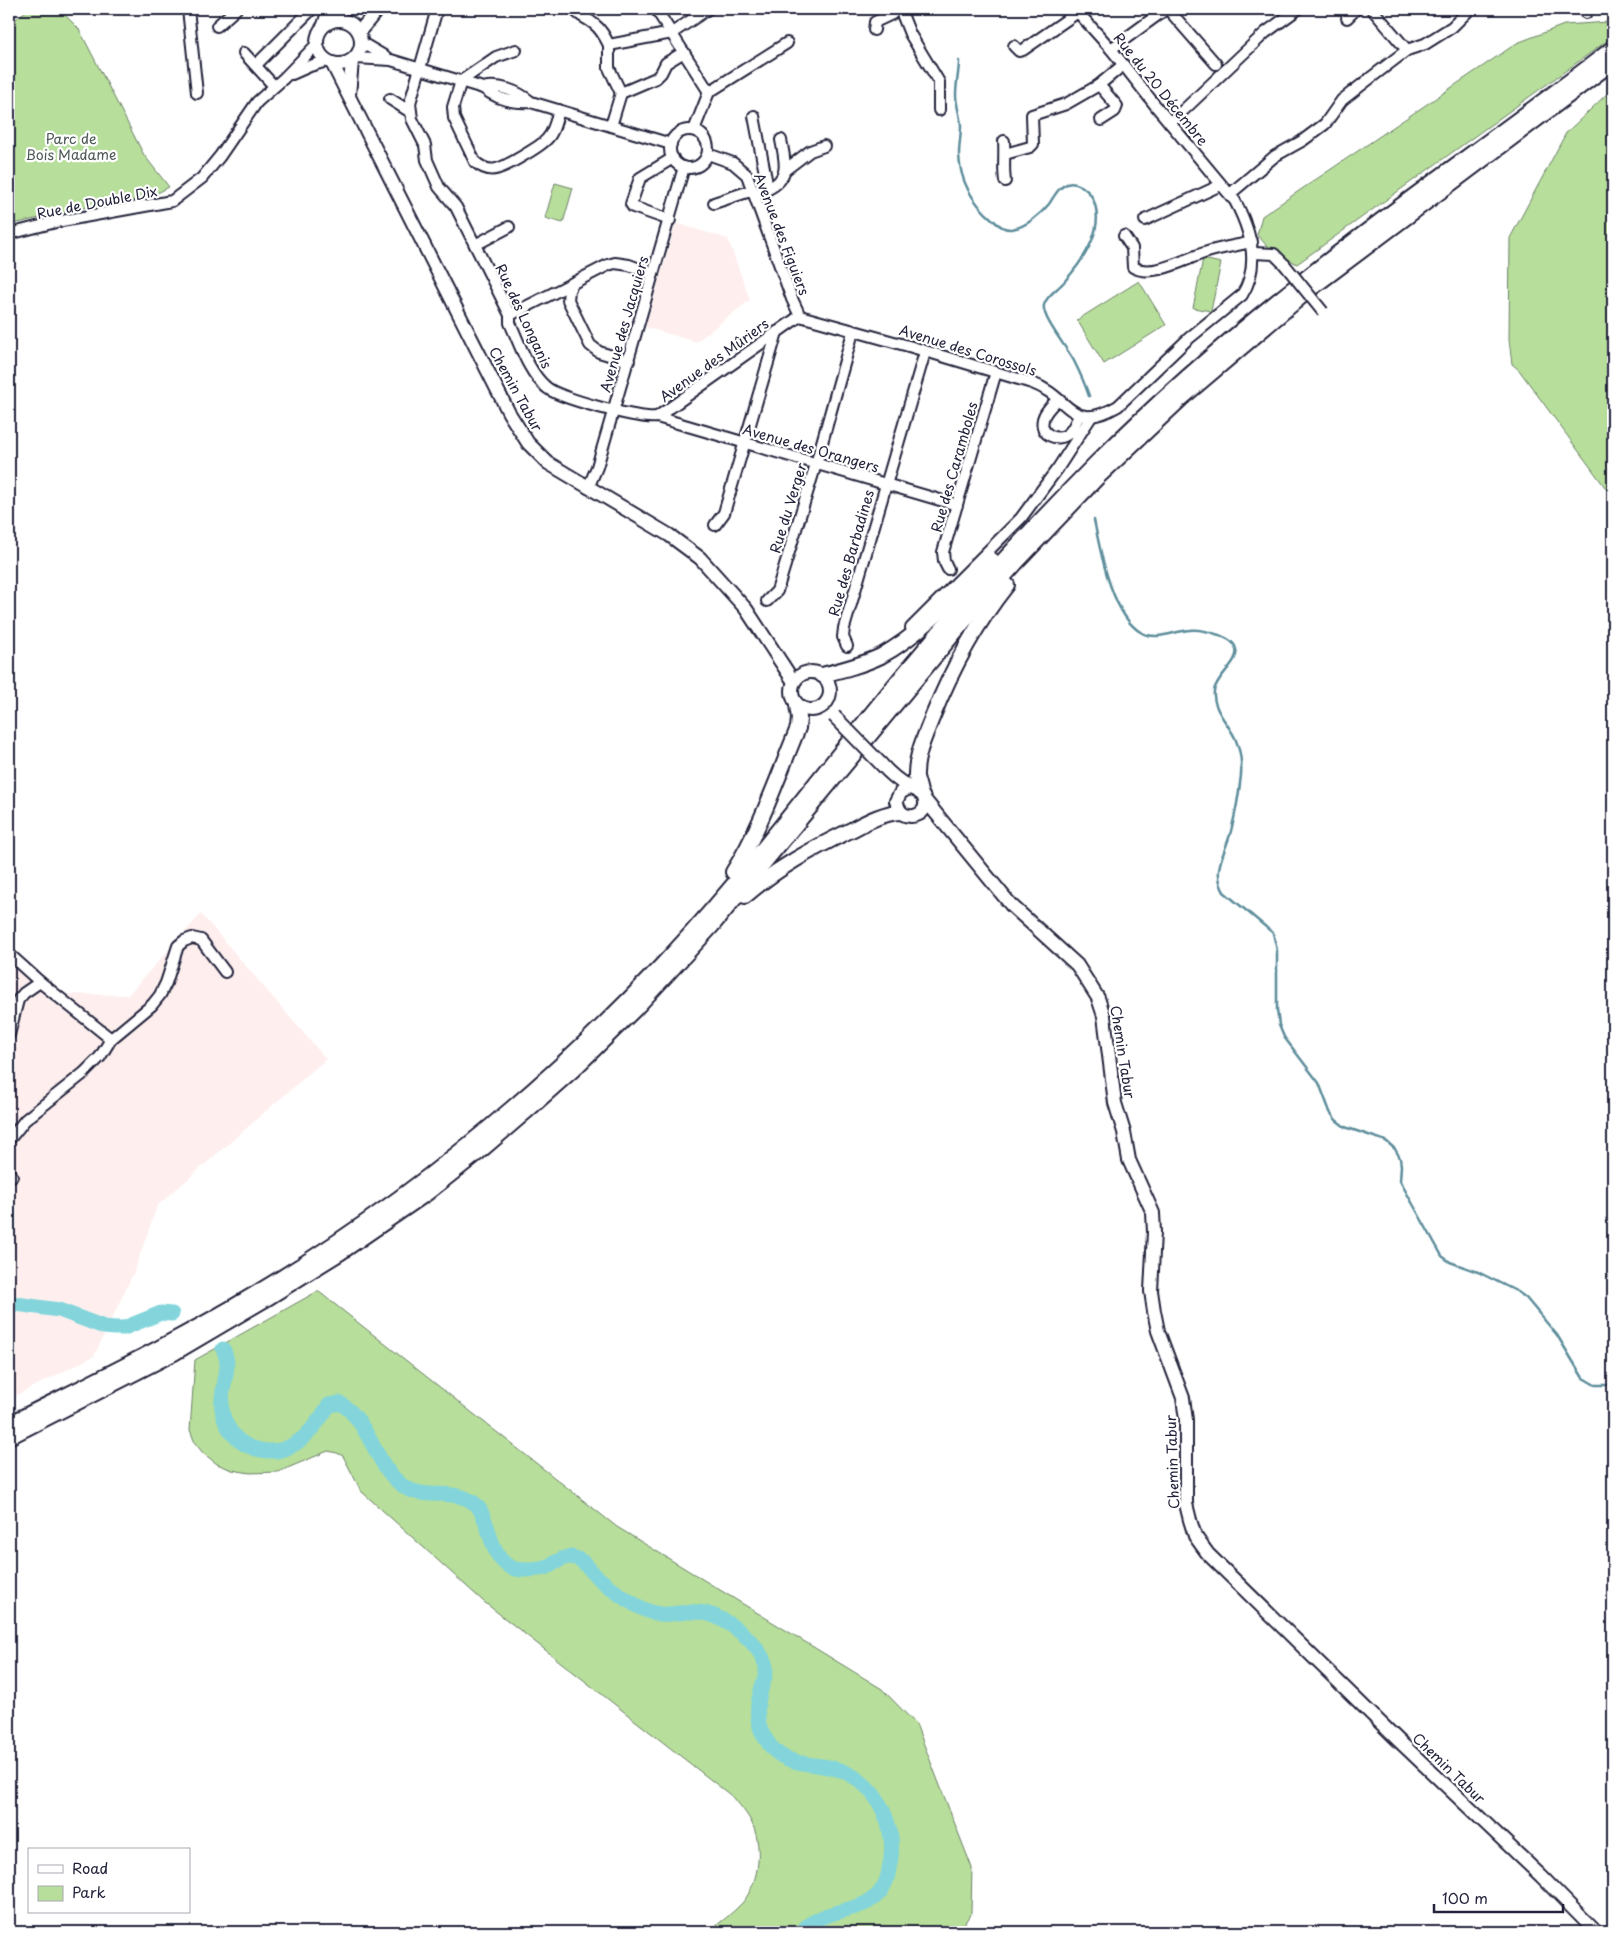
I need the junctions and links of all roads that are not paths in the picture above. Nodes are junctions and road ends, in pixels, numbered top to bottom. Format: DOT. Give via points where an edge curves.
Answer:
graph roads {
  1 [pos="187,9"];
  2 [pos="236,9"];
  3 [pos="312,9"];
  4 [pos="328,9"];
  5 [pos="336,9"];
  6 [pos="372,9"];
  7 [pos="378,9"];
  8 [pos="437,9"];
  9 [pos="574,9"];
  10 [pos="656,9"];
  11 [pos="708,9"];
  12 [pos="893,9"];
  13 [pos="900,9"];
  14 [pos="1167,9"];
  15 [pos="1298,9"];
  16 [pos="1356,9"];
  17 [pos="1372,9"];
  18 [pos="1470,9"];
  19 [pos="1077,10"];
  20 [pos="1347,18"];
  21 [pos="346,21"];
  22 [pos="217,26"];
  23 [pos="322,28"];
  24 [pos="874,30"];
  25 [pos="672,33"];
  26 [pos="360,37"];
  27 [pos="786,43"];
  28 [pos="609,44"];
  29 [pos="316,45"];
  30 [pos="1014,46"];
  31 [pos="1613,48"];
  32 [pos="1112,49"];
  33 [pos="516,50"];
  34 [pos="1408,50"];
  35 [pos="684,52"];
  36 [pos="244,53"];
  37 [pos="354,60"];
  38 [pos="391,60"];
  39 [pos="329,62"];
  40 [pos="1613,62"];
  41 [pos="1216,64"];
  42 [pos="256,65"];
  43 [pos="1123,65"];
  44 [pos="420,69"];
  45 [pos="284,78"];
  46 [pos="461,81"];
  47 [pos="1099,85"];
  48 [pos="274,86"];
  49 [pos="621,92"];
  50 [pos="709,92"];
  51 [pos="197,93"];
  52 [pos="350,95"];
  53 [pos="390,99"];
  54 [pos="559,110"];
  55 [pos="940,110"];
  56 [pos="410,111"];
  57 [pos="754,116"];
  58 [pos="1101,120"];
  59 [pos="1170,123"];
  60 [pos="611,126"];
  61 [pos="694,130"];
  62 [pos="781,140"];
  63 [pos="1004,141"];
  64 [pos="671,144"];
  65 [pos="824,146"];
  66 [pos="708,154"];
  67 [pos="1005,154"];
  68 [pos="673,158"];
  69 [pos="684,167"];
  70 [pos="785,170"];
  71 [pos="1005,181"];
  72 [pos="1221,185"];
  73 [pos="768,189"];
  74 [pos="754,192"];
  75 [pos="1230,194"];
  76 [pos="714,203"];
  77 [pos="670,220"];
  78 [pos="1145,220"];
  79 [pos="508,228"];
  80 [pos="9,234"];
  81 [pos="1124,236"];
  82 [pos="1252,242"];
  83 [pos="475,245"];
  84 [pos="1254,253"];
  85 [pos="653,274"];
  86 [pos="573,284"];
  87 [pos="1323,312"];
  88 [pos="510,315"];
  89 [pos="800,316"];
  90 [pos="777,332"];
  91 [pos="853,332"];
  92 [pos="1237,350"];
  93 [pos="925,352"];
  94 [pos="629,361"];
  95 [pos="996,372"];
  96 [pos="1057,400"];
  97 [pos="613,410"];
  98 [pos="1079,416"];
  99 [pos="657,417"];
  100 [pos="1091,417"];
  101 [pos="746,443"];
  102 [pos="816,464"];
  103 [pos="885,484"];
  104 [pos="588,488"];
  105 [pos="1060,500"];
  106 [pos="957,505"];
  107 [pos="715,525"];
  108 [pos="948,569"];
  109 [pos="767,601"];
  110 [pos="847,646"];
  111 [pos="880,656"];
  112 [pos="822,675"];
  113 [pos="797,679"];
  114 [pos="797,705"];
  115 [pos="822,705"];
  116 [pos="892,775"];
  117 [pos="918,793"];
  118 [pos="897,798"];
  119 [pos="900,812"];
  120 [pos="913,817"];
  121 [pos="951,833"];
  122 [pos="708,923"];
  123 [pos="9,954"];
  124 [pos="225,972"];
  125 [pos="40,982"];
  126 [pos="9,1035"];
  127 [pos="111,1039"];
  128 [pos="9,1140"];
  129 [pos="9,1424"];
  130 [pos="9,1437"];
  131 [pos="1596,1932"];
  1 -- 51 [label="street"];
  2 -- 22 [label="street"];
  3 -- 42 [label="street"];
  4 -- 23 [label="street"];
  5 -- 21 [label="street"];
  6 -- 21 [label="main road"];
  7 -- 26 [label="main road"];
  8 -- 44 [label="street"];
  9 -- 28 [label="street" via="598,27"];
  10 -- 25 [label="street"];
  11 -- 25 [label="street"];
  12 -- 24 [label="street" via="892,14 875,22"];
  13 -- 55 [label="street" via="910,34 939,82"];
  14 -- 32 [label="street"];
  14 -- 41 [label="street"];
  15 -- 59 [label="street" via="1265,34"];
  16 -- 20 [label="street"];
  17 -- 34 [label="street"];
  18 -- 34 [label="street" via="1452,27 1425,44"];
  19 -- 30 [label="street, Rue du 20 Décembre" via="1024,50 1019,51"];
  19 -- 32 [label="street, Rue du 20 Décembre"];
  21 -- 23 [label="main road" via="333,21"];
  21 -- 26 [label="main road"];
  23 -- 29 [label="main road"];
  25 -- 28 [label="street"];
  25 -- 35 [label="street"];
  26 -- 37 [label="main road"];
  26 -- 38 [label="street"];
  27 -- 50 [label="street"];
  28 -- 49 [label="street" via="609,68"];
  29 -- 39 [label="main road"];
  29 -- 45 [label="street, Rue de Double Dix"];
  31 -- 105 [label="highway" via="1301,281 1175,389"];
  32 -- 43 [label="street, Rue du 20 Décembre"];
  33 -- 46 [label="street" via="496,57"];
  34 -- 75 [label="street" via="1342,100 1325,124 1276,156"];
  35 -- 49 [label="street" via="666,63 656,78"];
  35 -- 50 [label="street"];
  36 -- 42 [label="street"];
  37 -- 38 [label="street"];
  37 -- 39 [label="main road" via="339,65"];
  37 -- 52 [label="main road, Chemin Tabur"];
  38 -- 44 [label="street"];
  39 -- 45 [label="street, Rue de Double Dix" via="310,66"];
  39 -- 52 [label="main road, Chemin Tabur"];
  40 -- 92 [label="highway" via="1308,290"];
  42 -- 48 [label="street"];
  43 -- 47 [label="street"];
  43 -- 59 [label="street, Rue du 20 Décembre"];
  44 -- 46 [label="street"];
  44 -- 56 [label="street"];
  45 -- 48 [label="street, Rue de Double Dix"];
  46 -- 54 [label="street" via="483,88 498,87"];
  46 -- 54 [label="street" via="453,108 454,118 475,162 490,170 498,169 548,139"];
  47 -- 58 [label="street" via="1118,106"];
  47 -- 67 [label="street" via="1066,104 1032,115 1033,144"];
  48 -- 80 [label="street, Rue de Double Dix" via="250,110 210,168 192,187 172,201"];
  49 -- 60 [label="street"];
  50 -- 61 [label="street"];
  52 -- 104 [label="main road, Chemin Tabur" via="516,427 548,463"];
  53 -- 56 [label="street"];
  54 -- 60 [label="street"];
  56 -- 83 [label="street, Rue des Longanis" via="439,187 456,207"];
  57 -- 73 [label="street"];
  59 -- 72 [label="street, Rue du 20 Décembre"];
  60 -- 64 [label="street"];
  61 -- 64 [label="street" via="678,134"];
  61 -- 66 [label="street" via="707,142"];
  62 -- 70 [label="street"];
  63 -- 67 [label="street"];
  64 -- 68 [label="street"];
  65 -- 70 [label="street" via="810,151"];
  66 -- 69 [label="street" via="701,164"];
  66 -- 74 [label="street, Avenue des Figuiers" via="738,166 747,174"];
  67 -- 71 [label="street"];
  68 -- 69 [label="street"];
  68 -- 77 [label="street" via="640,178 631,204"];
  69 -- 77 [label="street, Avenue des Jacquiers"];
  70 -- 73 [label="street" via="778,184"];
  72 -- 75 [label="street, Rue du 20 Décembre"];
  72 -- 78 [label="street"];
  73 -- 74 [label="street"];
  74 -- 76 [label="street"];
  74 -- 89 [label="street, Avenue des Figuiers"];
  75 -- 82 [label="street, Rue du 20 Décembre" via="1244,217"];
  77 -- 85 [label="street, Avenue des Jacquiers"];
  79 -- 83 [label="street"];
  81 -- 82 [label="street" via="1132,248 1133,267 1140,270 1175,266 1201,254"];
  82 -- 84 [label="street, Rue du 20 Décembre"];
  83 -- 88 [label="street, Rue des Longanis"];
  84 -- 87 [label="street, bridge" via="1274,254"];
  84 -- 100 [label="street" via="1251,276 1242,295 1188,339 1118,406 1105,414"];
  85 -- 86 [label="street" via="616,263"];
  85 -- 94 [label="street, Avenue des Jacquiers"];
  86 -- 88 [label="street"];
  86 -- 94 [label="street" via="568,300 587,340 599,352"];
  88 -- 97 [label="street, Rue des Longanis" via="510,323 532,371 545,387 559,395"];
  89 -- 90 [label="street, Avenue des Mûriers"];
  89 -- 91 [label="street, Avenue des Corossols"];
  90 -- 99 [label="street, Avenue des Mûriers"];
  90 -- 101 [label="street"];
  91 -- 93 [label="street, Avenue des Corossols"];
  91 -- 102 [label="street, Rue du Verger"];
  92 -- 117 [label="highway" via="1036,552 997,598 955,665 924,737 916,777"];
  92 -- 122 [label="highway" via="1097,478 990,591"];
  93 -- 95 [label="street, Avenue des Corossols"];
  93 -- 103 [label="street, Rue des Barbadines"];
  94 -- 97 [label="street, Avenue des Jacquiers"];
  95 -- 96 [label="street, Avenue des Corossols" via="1042,387"];
  95 -- 106 [label="street, Rue des Caramboles"];
  96 -- 98 [label="street, Avenue des Corossols"];
  96 -- 98 [label="street" via="1043,417 1042,424 1050,436 1067,435"];
  97 -- 99 [label="street, Avenue des Mûriers"];
  97 -- 104 [label="street, Avenue des Jacquiers"];
  98 -- 100 [label="street"];
  99 -- 101 [label="street, Avenue des Orangers"];
  100 -- 111 [label="street" via="1021,518 924,617"];
  101 -- 102 [label="street, Avenue des Orangers"];
  101 -- 107 [label="street" via="724,513"];
  102 -- 103 [label="street, Avenue des Orangers"];
  102 -- 109 [label="street, Rue du Verger" via="777,591"];
  103 -- 106 [label="street, Avenue des Orangers"];
  103 -- 110 [label="street, Rue des Barbadines" via="844,628"];
  104 -- 113 [label="main road, Chemin Tabur" via="669,535 700,558 741,604 784,666"];
  105 -- 111 [label="highway" via="1018,535 907,640"];
  105 -- 122 [label="highway" via="1007,555 909,669"];
  106 -- 108 [label="street, Rue des Caramboles" via="943,552"];
  111 -- 112 [label="highway" via="849,669"];
  112 -- 113 [label="main road" via="810,672"];
  112 -- 115 [label="main road" via="830,692"];
  113 -- 114 [label="main road" via="791,693"];
  114 -- 115 [label="main road" via="808,710"];
  114 -- 122 [label="highway" via="798,728 742,858 714,896"];
  115 -- 116 [label="main road, Chemin Tabur, bridge"];
  116 -- 117 [label="main road, Chemin Tabur"];
  116 -- 118 [label="main road"];
  117 -- 118 [label="main road" via="904,790"];
  117 -- 120 [label="main road" via="921,812"];
  117 -- 121 [label="main road, Chemin Tabur"];
  118 -- 119 [label="main road"];
  119 -- 120 [label="main road, Chemin Tabur"];
  119 -- 122 [label="highway" via="872,819 788,863"];
  120 -- 121 [label="main road, Chemin Tabur"];
  121 -- 131 [label="main road, Chemin Tabur" via="1011,905 1077,965 1098,998 1104,1016 1115,1103 1129,1160 1153,1214 1151,1291 1158,1331 1183,1398 1186,1504 1195,1536 1215,1561"];
  122 -- 129 [label="highway" via="569,1057 480,1136 422,1181 257,1294 167,1345"];
  122 -- 130 [label="highway" via="636,1008 575,1068 427,1193 341,1252 174,1353"];
  123 -- 125 [label="street"];
  124 -- 127 [label="street" via="201,940 192,938 184,941 178,946 160,995"];
  125 -- 126 [label="street" via="18,1000"];
  125 -- 127 [label="street"];
  127 -- 128 [label="street" via="100,1057 84,1073 25,1120"];
}
